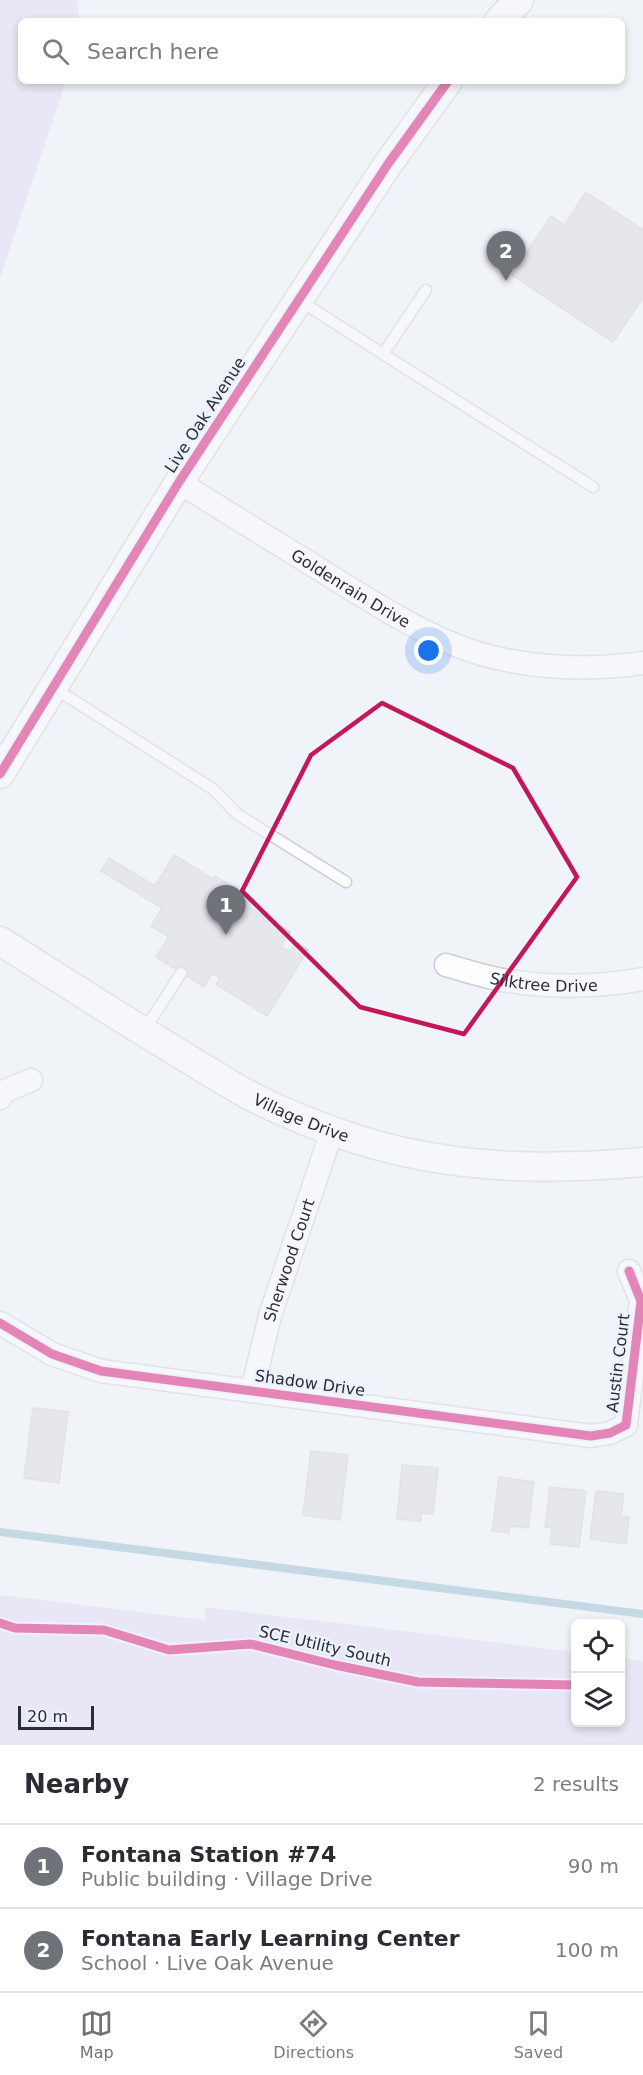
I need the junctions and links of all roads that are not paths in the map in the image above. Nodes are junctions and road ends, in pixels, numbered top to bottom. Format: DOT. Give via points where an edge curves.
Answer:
graph roads {
  1 [pos="519,0"];
  2 [pos="502,18"];
  3 [pos="446,84"];
  4 [pos="426,290"];
  5 [pos="299,300"];
  6 [pos="383,354"];
  7 [pos="179,482"];
  8 [pos="593,487"];
  9 [pos="643,663"];
  10 [pos="54,688"];
  11 [pos="0,774"];
  12 [pos="346,882"];
  13 [pos="0,941"];
  14 [pos="446,965"];
  15 [pos="181,973"];
  16 [pos="643,979"];
  17 [pos="144,1032"];
  18 [pos="31,1080"];
  19 [pos="0,1098"];
  20 [pos="332,1131"];
  21 [pos="643,1162"];
  22 [pos="630,1271"];
  23 [pos="0,1323"];
  24 [pos="252,1391"];
  25 [pos="626,1425"];
  1 -- 2 [label="street"];
  3 -- 5 [label="street, Live Oak Avenue"];
  4 -- 6 [label="lane"];
  5 -- 6 [label="lane"];
  5 -- 7 [label="street, Live Oak Avenue"];
  6 -- 8 [label="lane"];
  7 -- 9 [label="street, Goldenrain Drive" via="388,612 452,644 495,657 554,666"];
  7 -- 10 [label="street, Live Oak Avenue"];
  10 -- 11 [label="street, Live Oak Avenue"];
  10 -- 12 [label="lane" via="213,789 237,814"];
  13 -- 17 [label="street, Village Drive"];
  14 -- 16 [label="street, Silktree Drive" via="508,981 562,987"];
  15 -- 17 [label="lane"];
  17 -- 20 [label="street, Village Drive" via="248,1094"];
  18 -- 19 [label="street" via="5,1091"];
  20 -- 21 [label="street, Village Drive" via="428,1157 482,1165 591,1167"];
  20 -- 24 [label="street, Sherwood Court" via="270,1316"];
  22 -- 25 [label="street, Austin Court" via="641,1301"];
  23 -- 24 [label="street, Shadow Drive" via="52,1354 101,1371"];
  24 -- 25 [label="street, Shadow Drive" via="591,1436"];
}
